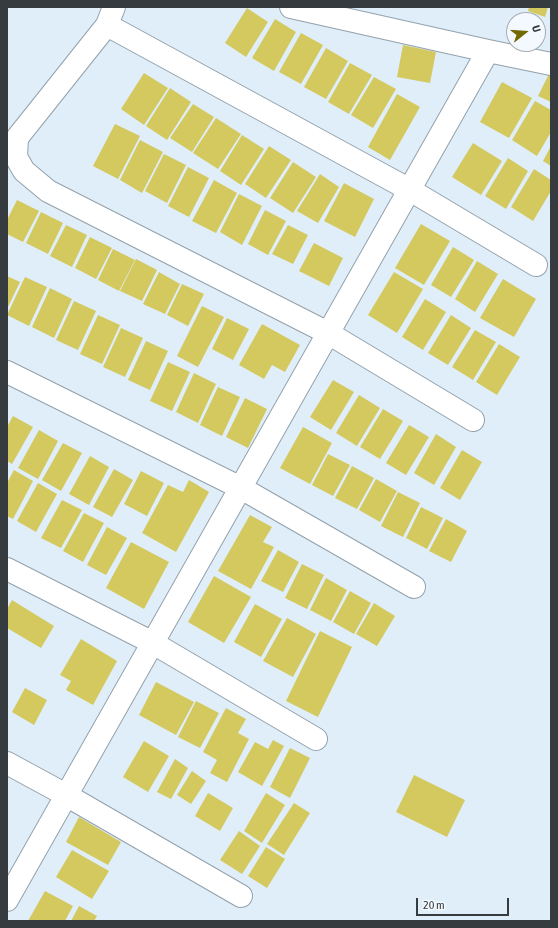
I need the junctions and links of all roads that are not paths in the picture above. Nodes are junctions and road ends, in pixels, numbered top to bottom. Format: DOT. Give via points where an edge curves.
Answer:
graph roads {
  1 [pos="291,7"];
  2 [pos="111,16"];
  3 [pos="488,52"];
  4 [pos="551,64"];
  5 [pos="410,190"];
  6 [pos="536,265"];
  7 [pos="328,334"];
  8 [pos="7,372"];
  9 [pos="473,420"];
  10 [pos="240,488"];
  11 [pos="7,569"];
  12 [pos="414,587"];
  13 [pos="153,643"];
  14 [pos="316,739"];
  15 [pos="7,764"];
  16 [pos="66,795"];
  17 [pos="241,896"];
  18 [pos="7,900"];
  1 -- 3 [label="street"];
  2 -- 5 [label="street"];
  2 -- 7 [label="street" via="17,138 16,157 24,171 48,191"];
  3 -- 4 [label="street"];
  3 -- 5 [label="street"];
  5 -- 6 [label="street"];
  5 -- 7 [label="street"];
  7 -- 9 [label="street"];
  7 -- 10 [label="street"];
  8 -- 10 [label="street"];
  10 -- 12 [label="street"];
  10 -- 13 [label="street"];
  11 -- 13 [label="street"];
  13 -- 14 [label="street"];
  13 -- 16 [label="street"];
  15 -- 16 [label="street"];
  16 -- 17 [label="street"];
  16 -- 18 [label="street"];
}
